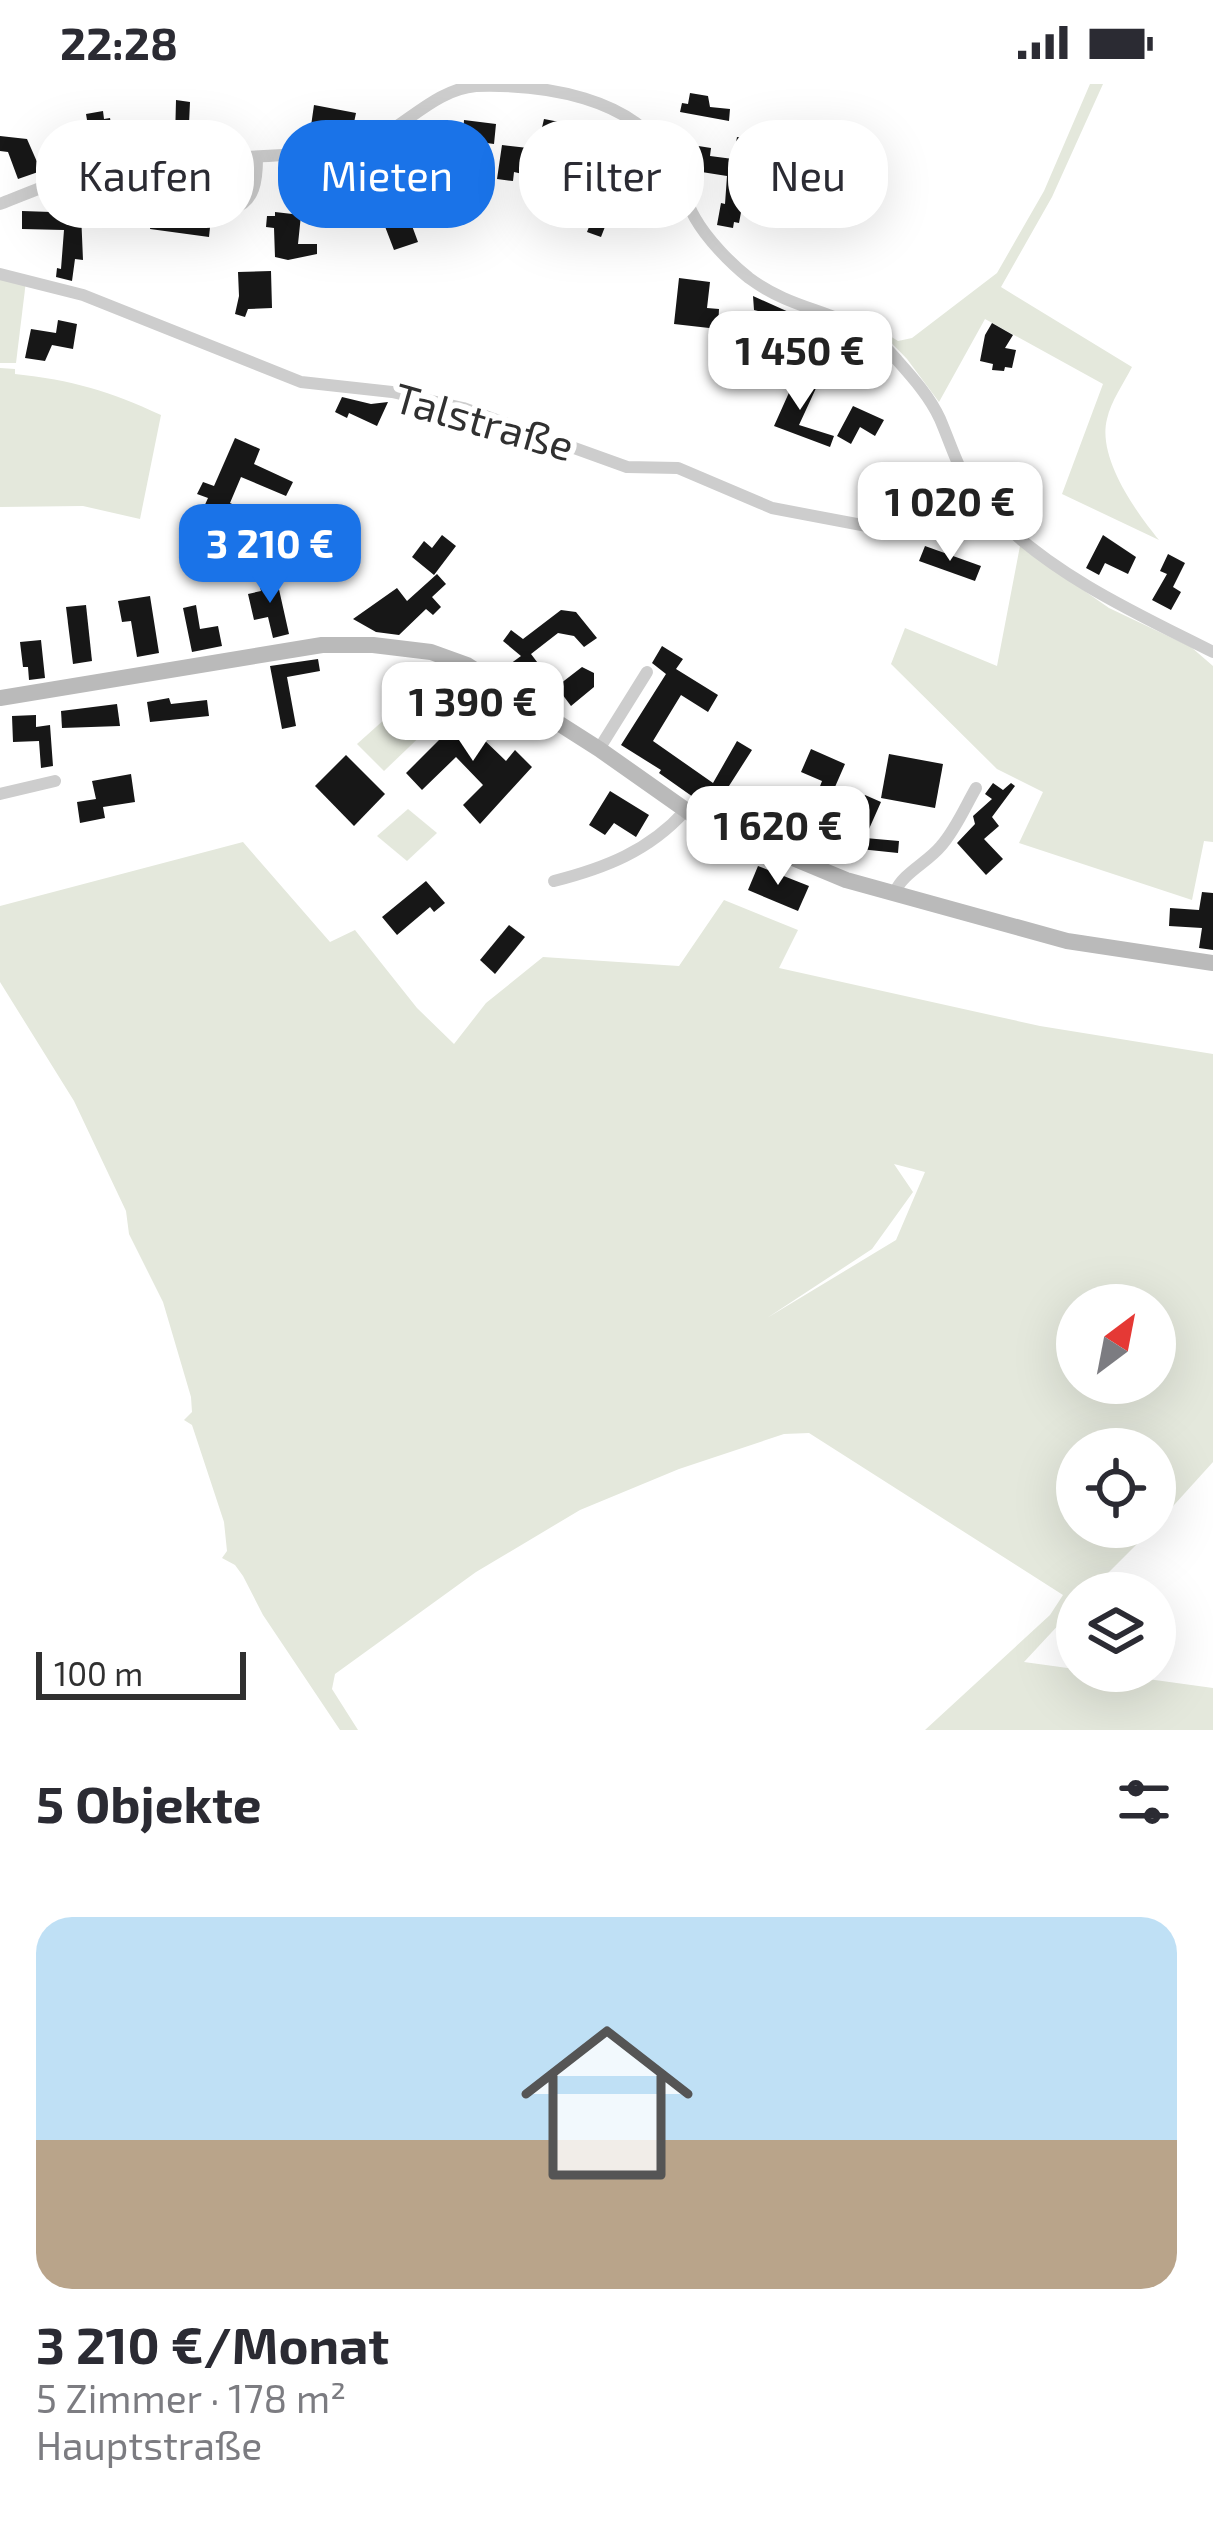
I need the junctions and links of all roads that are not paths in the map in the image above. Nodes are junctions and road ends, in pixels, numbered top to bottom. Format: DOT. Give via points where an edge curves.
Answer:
graph roads {
  1 [pos="471,85"];
  2 [pos="254,158"];
  3 [pos="257,158"];
  4 [pos="254,185"];
  5 [pos="36,190"];
  6 [pos="0,204"];
  7 [pos="0,274"];
  8 [pos="958,470"];
  9 [pos="1213,652"];
  10 [pos="646,672"];
  11 [pos="0,698"];
  12 [pos="599,749"];
  13 [pos="55,781"];
  14 [pos="976,788"];
  15 [pos="0,794"];
  16 [pos="685,811"];
  17 [pos="554,881"];
  18 [pos="895,892"];
  19 [pos="1213,963"];
  1 -- 3 [label="street" via="366,145"];
  1 -- 8 [label="street" via="582,97 645,128 702,228 743,273 879,339 934,408"];
  2 -- 3 [label="street"];
  3 -- 4 [label="street"];
  5 -- 6 [label="street"];
  7 -- 8 [label="street, Talstraße" via="83,295 301,382 463,408 626,467 678,468 772,508 867,526"];
  8 -- 9 [label="street" via="999,521 1092,590"];
  10 -- 12 [label="street"];
  11 -- 12 [label="street" via="322,645 373,645 467,664"];
  12 -- 16 [label="street"];
  13 -- 15 [label="street"];
  14 -- 18 [label="street" via="947,840"];
  16 -- 17 [label="street" via="633,854"];
  16 -- 18 [label="street" via="770,852"];
  18 -- 19 [label="street" via="1067,941"];
}
